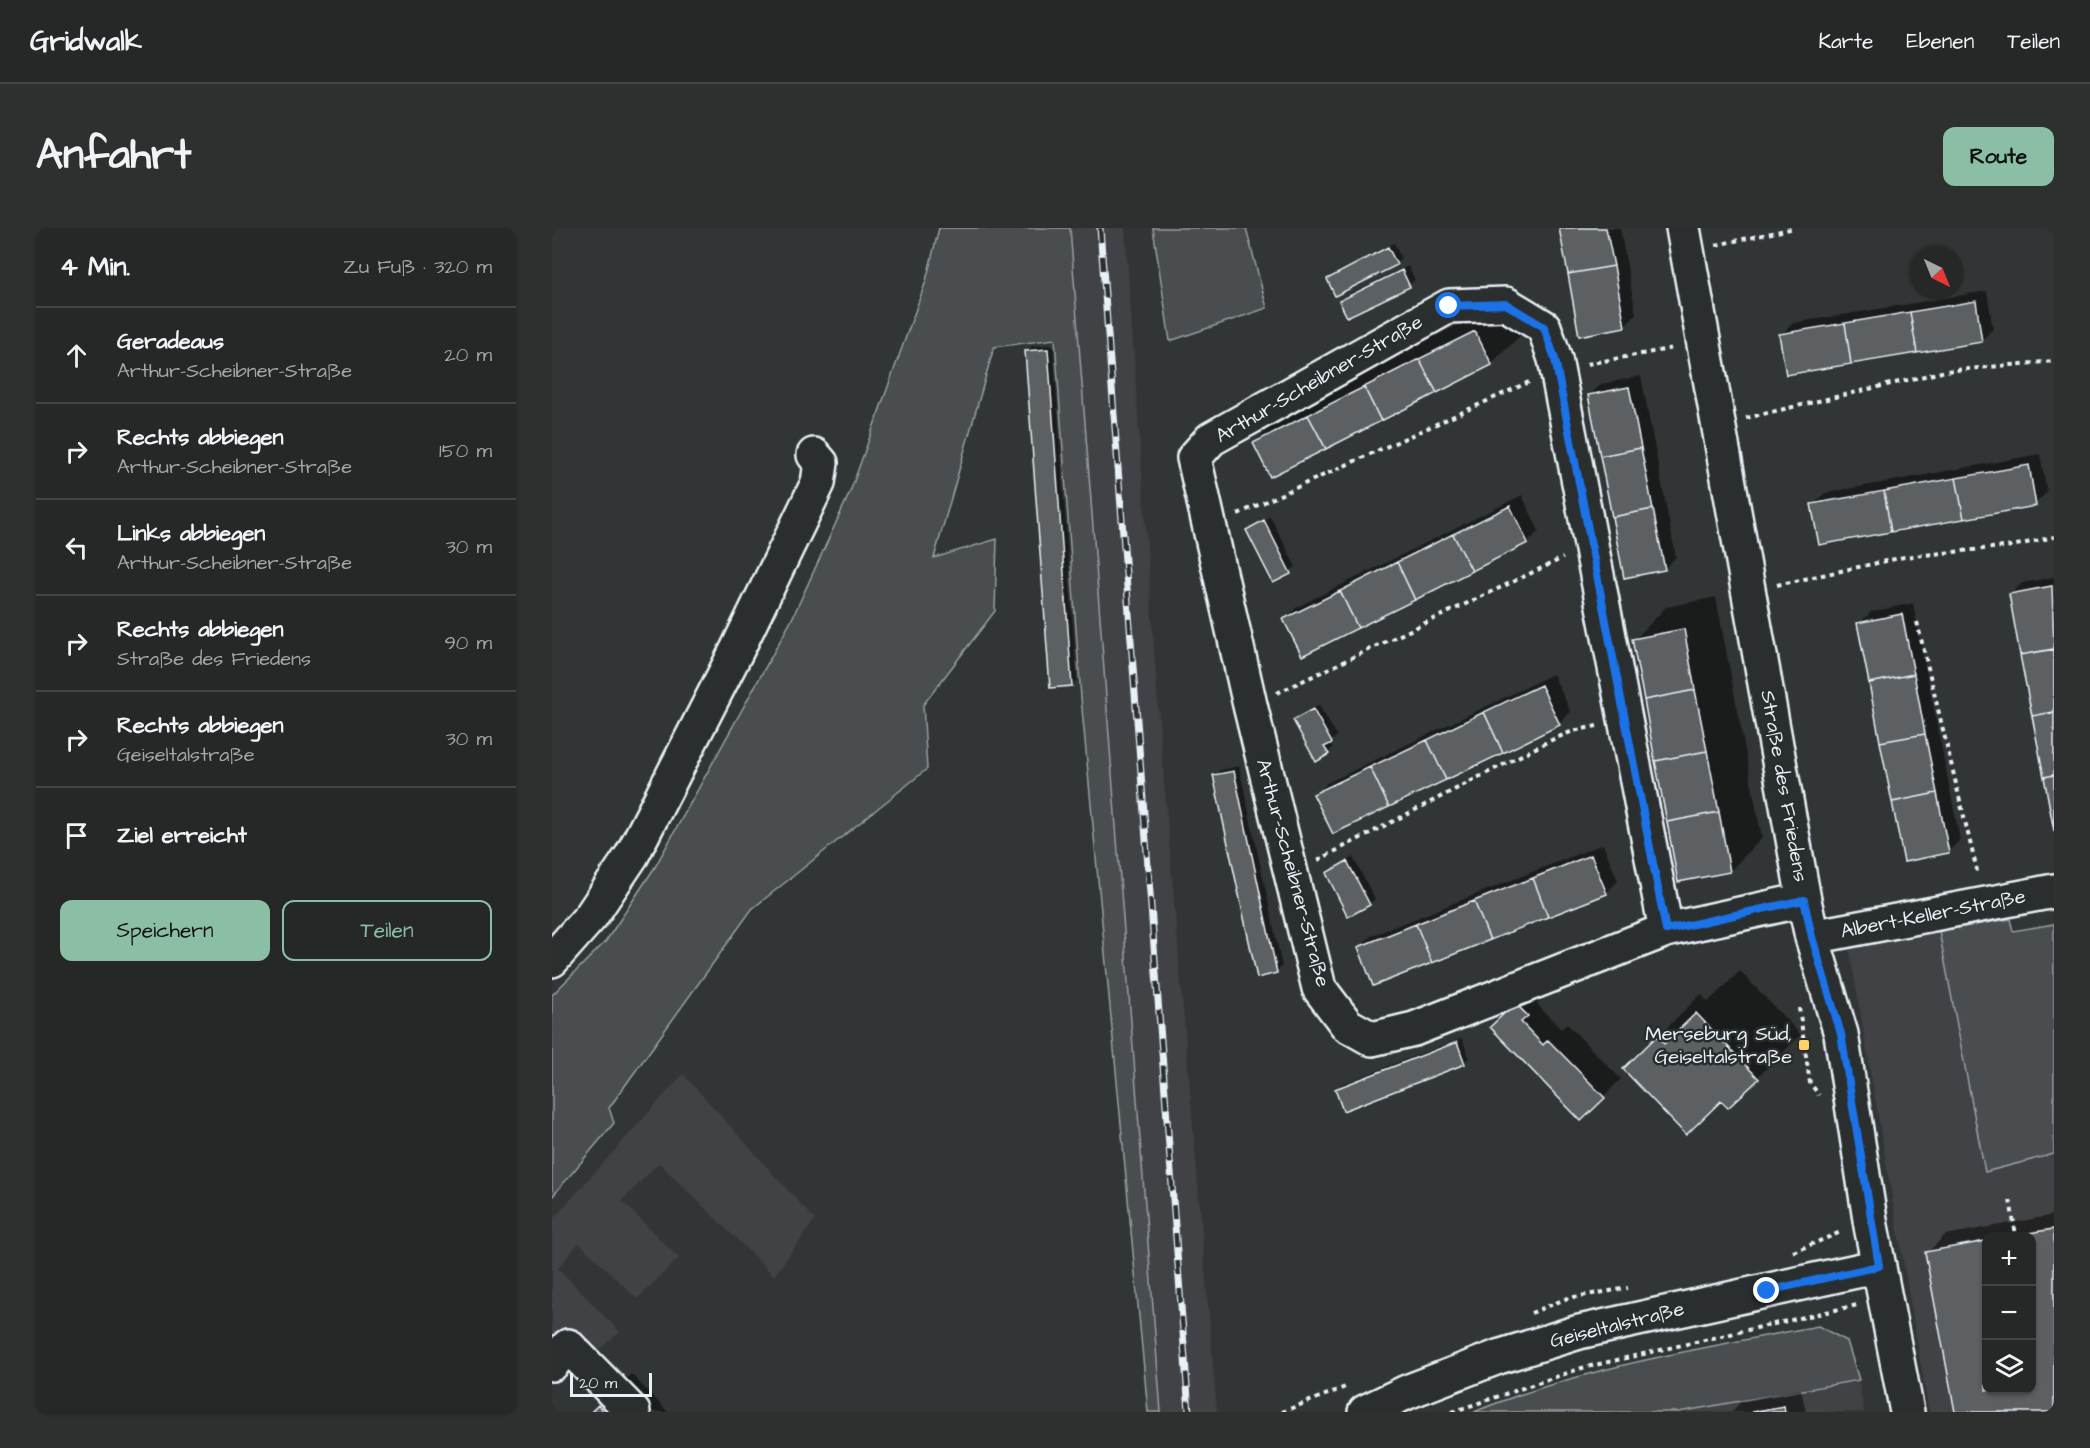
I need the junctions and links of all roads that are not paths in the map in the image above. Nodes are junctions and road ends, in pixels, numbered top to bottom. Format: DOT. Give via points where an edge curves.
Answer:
graph roads {
  1 [pos="1685,240"];
  2 [pos="814,455"];
  3 [pos="2054,891"];
  4 [pos="1804,900"];
  5 [pos="1666,930"];
  6 [pos="1812,937"];
  7 [pos="552,960"];
  8 [pos="1879,1266"];
  9 [pos="560,1355"];
  10 [pos="633,1412"];
  11 [pos="1365,1412"];
  12 [pos="1907,1412"];
  1 -- 4 [label="street, Straße des Friedens"];
  2 -- 7 [label="street" via="821,464 818,483 632,855 591,916"];
  3 -- 6 [label="street, Albert-Keller-Straße"];
  4 -- 5 [label="street, Arthur-Scheibner-Straße"];
  4 -- 6 [label="street, Straße des Friedens"];
  5 -- 5 [label="street, Arthur-Scheibner-Straße" via="1557,369 1544,327 1506,304 1449,306 1211,439 1194,458 1250,705 1319,988 1347,1025 1372,1039 1414,1029"];
  6 -- 8 [label="street, Straße des Friedens" via="1841,1034"];
  8 -- 11 [label="street, Geiseltalstraße" via="1579,1332 1488,1361"];
  8 -- 12 [label="street, Straße des Friedens"];
  9 -- 10 [label="street"];
}
